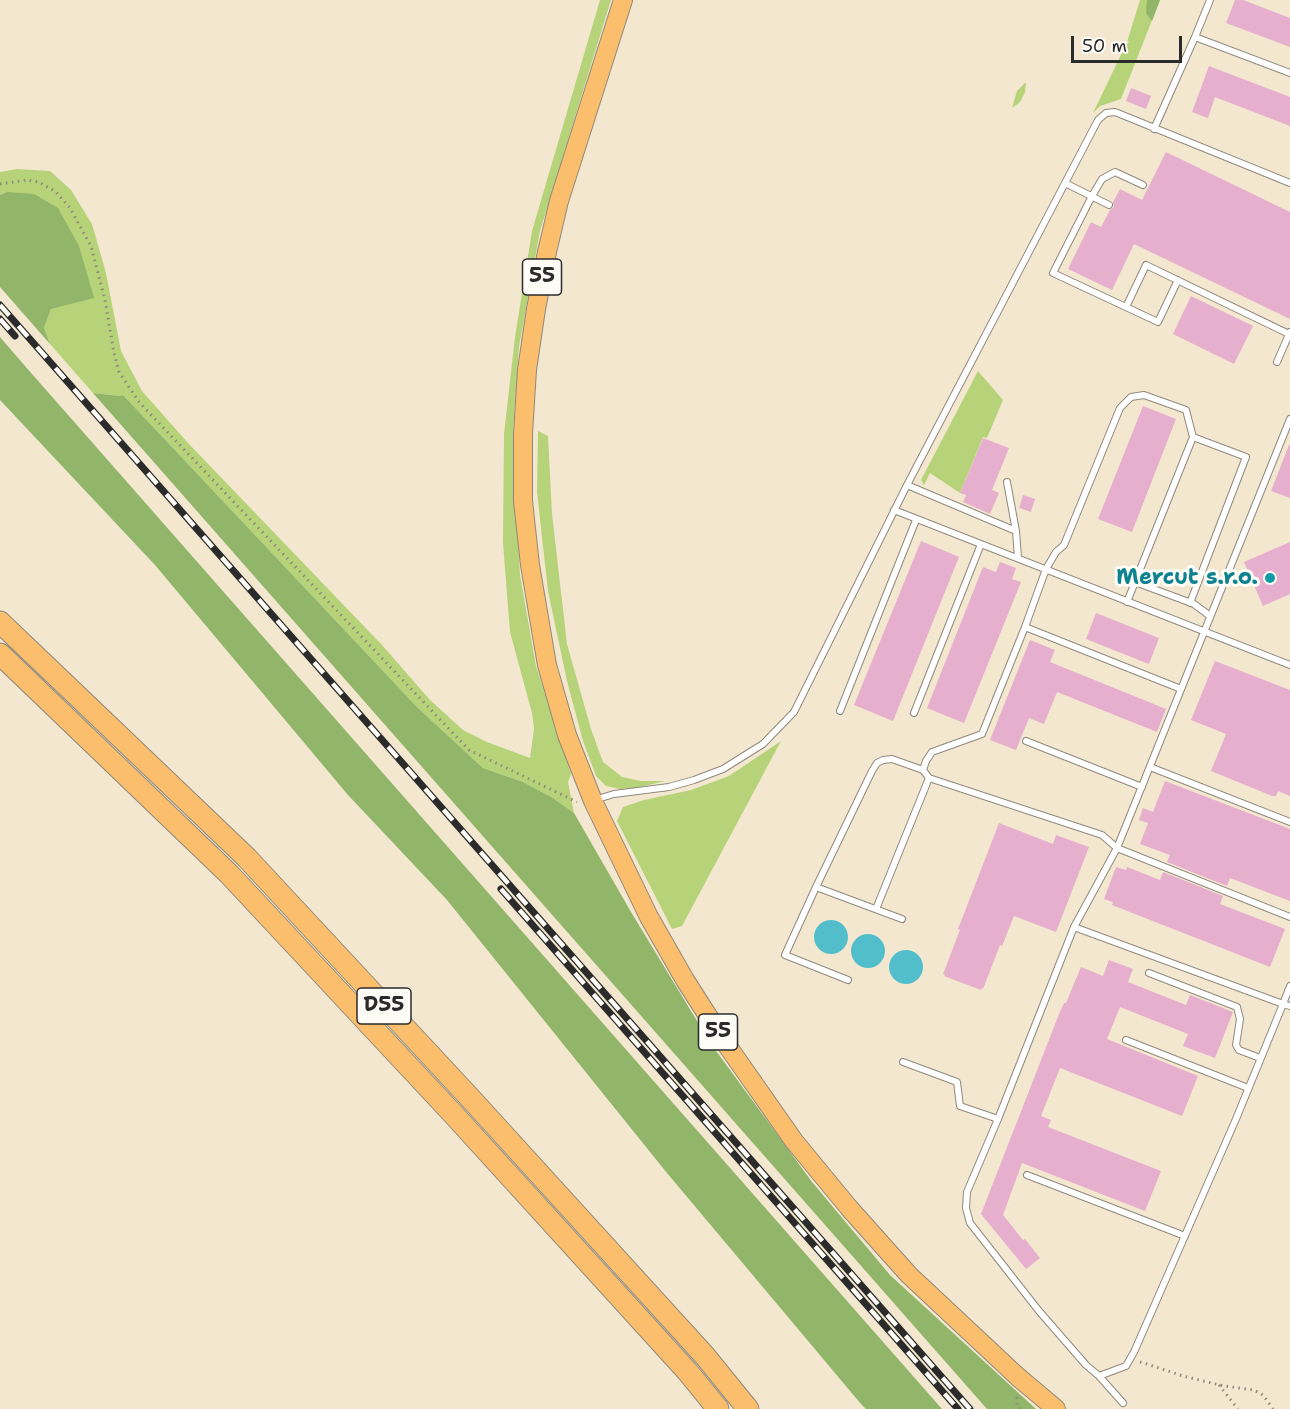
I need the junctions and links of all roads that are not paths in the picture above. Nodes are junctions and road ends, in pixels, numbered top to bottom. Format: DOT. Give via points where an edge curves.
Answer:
graph roads {
  1 [pos="623,0"];
  2 [pos="1210,0"];
  3 [pos="1195,37"];
  4 [pos="1290,73"];
  5 [pos="1154,129"];
  6 [pos="1065,183"];
  7 [pos="1290,183"];
  8 [pos="1143,185"];
  9 [pos="1092,196"];
  10 [pos="1109,205"];
  11 [pos="1178,280"];
  12 [pos="1126,307"];
  13 [pos="1289,333"];
  14 [pos="1276,362"];
  15 [pos="1290,419"];
  16 [pos="1193,437"];
  17 [pos="1007,482"];
  18 [pos="907,485"];
  19 [pos="894,510"];
  20 [pos="916,520"];
  21 [pos="1016,531"];
  22 [pos="981,544"];
  23 [pos="1018,558"];
  24 [pos="1046,569"];
  25 [pos="1135,582"];
  26 [pos="1127,602"];
  27 [pos="1190,603"];
  28 [pos="1210,616"];
  29 [pos="0,622"];
  30 [pos="1025,627"];
  31 [pos="1204,632"];
  32 [pos="0,654"];
  33 [pos="1289,663"];
  34 [pos="1181,689"];
  35 [pos="840,711"];
  36 [pos="914,713"];
  37 [pos="1026,741"];
  38 [pos="1150,767"];
  39 [pos="923,770"];
  40 [pos="929,778"];
  41 [pos="1142,787"];
  42 [pos="593,801"];
  43 [pos="1290,822"];
  44 [pos="1117,848"];
  45 [pos="816,887"];
  46 [pos="876,909"];
  47 [pos="1290,917"];
  48 [pos="902,920"];
  49 [pos="1074,927"];
  50 [pos="1149,973"];
  51 [pos="848,980"];
  52 [pos="1290,986"];
  53 [pos="1283,1004"];
  54 [pos="1290,1006"];
  55 [pos="1126,1040"];
  56 [pos="1260,1058"];
  57 [pos="903,1062"];
  58 [pos="1248,1088"];
  59 [pos="998,1119"];
  60 [pos="1027,1175"];
  61 [pos="1185,1236"];
  62 [pos="1100,1376"];
  63 [pos="1123,1403"];
  64 [pos="718,1409"];
  65 [pos="748,1409"];
  66 [pos="1056,1409"];
  1 -- 42 [label="main road, 55" via="559,201 547,252 527,370 523,434 523,501 547,665 567,735"];
  2 -- 3 [label="lane"];
  3 -- 4 [label="lane"];
  3 -- 5 [label="lane"];
  5 -- 6 [label="lane" via="1114,112 1106,113 1098,120"];
  5 -- 7 [label="lane"];
  6 -- 9 [label="lane"];
  6 -- 18 [label="lane"];
  8 -- 9 [label="lane" via="1114,172 1102,179"];
  9 -- 10 [label="lane"];
  9 -- 12 [label="lane" via="1053,273"];
  11 -- 12 [label="lane" via="1158,322"];
  11 -- 12 [label="lane" via="1146,265"];
  11 -- 13 [label="lane"];
  13 -- 14 [label="lane"];
  15 -- 28 [label="lane"];
  16 -- 24 [label="lane" via="1186,410 1144,395 1131,397 1120,408 1064,545"];
  16 -- 25 [label="lane"];
  16 -- 27 [label="lane" via="1246,457"];
  17 -- 21 [label="lane"];
  18 -- 19 [label="lane"];
  18 -- 21 [label="lane"];
  19 -- 20 [label="lane"];
  19 -- 42 [label="lane" via="794,712 763,744 723,769 694,780"];
  20 -- 22 [label="lane"];
  20 -- 35 [label="lane"];
  21 -- 23 [label="lane"];
  22 -- 23 [label="lane"];
  22 -- 36 [label="lane"];
  23 -- 24 [label="lane"];
  24 -- 26 [label="lane"];
  24 -- 30 [label="lane"];
  25 -- 26 [label="lane"];
  25 -- 27 [label="lane"];
  26 -- 31 [label="lane"];
  27 -- 28 [label="lane"];
  28 -- 31 [label="lane"];
  29 -- 65 [label="highway, D55" via="246,857 681,1329"];
  30 -- 34 [label="lane"];
  30 -- 39 [label="lane" via="982,734 932,752"];
  31 -- 33 [label="lane"];
  31 -- 34 [label="lane"];
  32 -- 64 [label="highway, D55" via="229,874 455,1116"];
  34 -- 38 [label="lane"];
  37 -- 41 [label="lane"];
  38 -- 41 [label="lane"];
  38 -- 43 [label="lane"];
  39 -- 40 [label="lane"];
  39 -- 45 [label="lane" via="897,760 877,763"];
  40 -- 44 [label="lane" via="1102,835"];
  40 -- 46 [label="lane"];
  41 -- 44 [label="lane"];
  42 -- 66 [label="main road, 55" via="649,917 685,980 794,1141 909,1275"];
  44 -- 47 [label="lane"];
  44 -- 49 [label="lane"];
  45 -- 46 [label="lane"];
  45 -- 51 [label="lane" via="785,955"];
  46 -- 48 [label="lane"];
  49 -- 53 [label="lane"];
  49 -- 59 [label="lane"];
  50 -- 56 [label="lane" via="1237,1007 1240,1019 1236,1045"];
  52 -- 53 [label="lane"];
  53 -- 54 [label="lane"];
  53 -- 56 [label="lane"];
  55 -- 58 [label="lane"];
  56 -- 58 [label="lane"];
  57 -- 59 [label="lane" via="957,1082 960,1106"];
  58 -- 61 [label="lane"];
  59 -- 62 [label="lane" via="967,1192 970,1223 1039,1311"];
  60 -- 61 [label="lane"];
  61 -- 62 [label="lane" via="1130,1361"];
  62 -- 63 [label="lane"];
}
